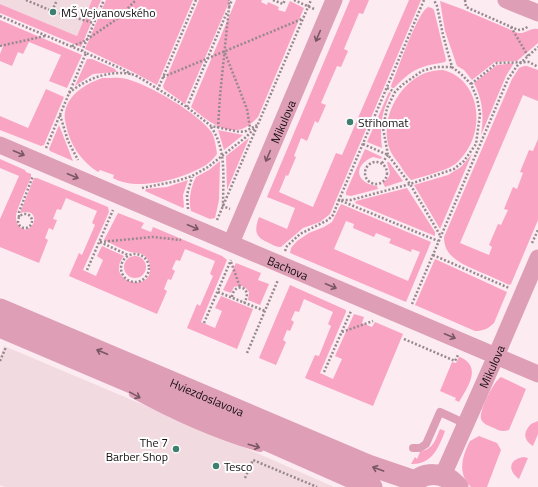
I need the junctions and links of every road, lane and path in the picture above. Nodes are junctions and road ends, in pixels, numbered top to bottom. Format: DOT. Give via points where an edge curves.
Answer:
graph roads {
  1 [pos="26,0"];
  2 [pos="57,0"];
  3 [pos="104,0"];
  4 [pos="136,0"];
  5 [pos="196,0"];
  6 [pos="228,0"];
  7 [pos="232,0"];
  8 [pos="273,0"];
  9 [pos="285,0"];
  10 [pos="294,0"];
  11 [pos="311,0"];
  12 [pos="334,0"];
  13 [pos="424,0"];
  14 [pos="434,0"];
  15 [pos="465,0"];
  16 [pos="506,0"];
  17 [pos="298,1"];
  18 [pos="308,6"];
  19 [pos="229,8"];
  20 [pos="52,11"];
  21 [pos="0,16"];
  22 [pos="303,19"];
  23 [pos="534,19"];
  24 [pos="94,23"];
  25 [pos="511,27"];
  26 [pos="46,36"];
  27 [pos="88,39"];
  28 [pos="0,46"];
  29 [pos="72,47"];
  30 [pos="538,47"];
  31 [pos="82,51"];
  32 [pos="224,52"];
  33 [pos="86,53"];
  34 [pos="528,56"];
  35 [pos="207,60"];
  36 [pos="522,62"];
  37 [pos="538,66"];
  38 [pos="452,67"];
  39 [pos="131,74"];
  40 [pos="163,77"];
  41 [pos="471,84"];
  42 [pos="387,88"];
  43 [pos="158,89"];
  44 [pos="395,92"];
  45 [pos="69,93"];
  46 [pos="187,107"];
  47 [pos="60,114"];
  48 [pos="257,125"];
  49 [pos="211,126"];
  50 [pos="218,128"];
  51 [pos="250,128"];
  52 [pos="363,144"];
  53 [pos="0,145"];
  54 [pos="478,145"];
  55 [pos="388,155"];
  56 [pos="222,156"];
  57 [pos="39,161"];
  58 [pos="80,163"];
  59 [pos="382,163"];
  60 [pos="192,176"];
  61 [pos="380,183"];
  62 [pos="410,184"];
  63 [pos="138,188"];
  64 [pos="382,190"];
  65 [pos="339,200"];
  66 [pos="115,206"];
  67 [pos="223,206"];
  68 [pos="188,212"];
  69 [pos="243,214"];
  70 [pos="19,217"];
  71 [pos="215,224"];
  72 [pos="441,236"];
  73 [pos="188,240"];
  74 [pos="438,241"];
  75 [pos="100,242"];
  76 [pos="231,250"];
  77 [pos="283,253"];
  78 [pos="129,255"];
  79 [pos="433,255"];
  80 [pos="230,262"];
  81 [pos="537,262"];
  82 [pos="87,270"];
  83 [pos="278,280"];
  84 [pos="240,288"];
  85 [pos="513,290"];
  86 [pos="218,292"];
  87 [pos="232,298"];
  88 [pos="244,303"];
  89 [pos="0,309"];
  90 [pos="352,309"];
  91 [pos="265,312"];
  92 [pos="406,318"];
  93 [pos="204,323"];
  94 [pos="365,324"];
  95 [pos="0,327"];
  96 [pos="341,332"];
  97 [pos="404,340"];
  98 [pos="459,352"];
  99 [pos="248,353"];
  100 [pos="496,356"];
  101 [pos="324,372"];
  102 [pos="538,374"];
  103 [pos="466,424"];
  104 [pos="413,448"];
  105 [pos="245,478"];
  106 [pos="450,481"];
  107 [pos="412,484"];
  108 [pos="317,487"];
  109 [pos="372,487"];
  1 -- 20 [label="path"];
  2 -- 20 [label="path"];
  3 -- 24 [label="path"];
  4 -- 27 [label="path" via="116,19"];
  5 -- 40 [label="path"];
  6 -- 19 [label="path"];
  7 -- 19 [label="path"];
  8 -- 9 [label="path" via="283,4"];
  10 -- 17 [label="path"];
  11 -- 18 [label="path"];
  12 -- 69 [label="street, Mikulova, one-way"];
  13 -- 42 [label="path"];
  14 -- 38 [label="path"];
  15 -- 25 [label="path" via="466,7"];
  16 -- 23 [label="street"];
  17 -- 18 [label="path"];
  18 -- 22 [label="path"];
  19 -- 32 [label="path"];
  19 -- 35 [label="path"];
  20 -- 24 [label="path"];
  21 -- 26 [label="path"];
  22 -- 32 [label="path"];
  22 -- 48 [label="path"];
  23 -- 25 [label="path" via="522,30"];
  24 -- 27 [label="path"];
  25 -- 34 [label="path"];
  26 -- 28 [label="path"];
  26 -- 29 [label="path"];
  27 -- 29 [label="path"];
  27 -- 31 [label="path"];
  29 -- 31 [label="path"];
  30 -- 34 [label="path"];
  31 -- 33 [label="path"];
  32 -- 35 [label="path"];
  32 -- 50 [label="path"];
  32 -- 51 [label="path" via="247,109"];
  33 -- 39 [label="path"];
  33 -- 45 [label="path"];
  34 -- 36 [label="path"];
  35 -- 40 [label="path"];
  35 -- 46 [label="path"];
  36 -- 37 [label="path"];
  36 -- 41 [label="path" via="497,63"];
  36 -- 54 [label="path" via="508,79"];
  38 -- 41 [label="path"];
  38 -- 44 [label="path" via="436,67 422,71 408,79"];
  39 -- 43 [label="path"];
  39 -- 45 [label="path" via="97,77"];
  40 -- 43 [label="path"];
  41 -- 54 [label="path" via="480,114"];
  42 -- 44 [label="path"];
  42 -- 52 [label="path"];
  43 -- 46 [label="path"];
  44 -- 55 [label="path" via="387,108 383,128"];
  45 -- 47 [label="path"];
  46 -- 49 [label="path"];
  47 -- 57 [label="path"];
  47 -- 58 [label="path" via="68,141"];
  48 -- 51 [label="path"];
  48 -- 56 [label="path"];
  48 -- 67 [label="path"];
  49 -- 50 [label="path"];
  49 -- 56 [label="path"];
  50 -- 51 [label="path" via="240,132"];
  52 -- 55 [label="path"];
  52 -- 65 [label="path"];
  53 -- 57 [label="street, Bachova, one-way"];
  54 -- 62 [label="path" via="454,169"];
  54 -- 72 [label="path"];
  55 -- 59 [label="path"];
  55 -- 62 [label="path"];
  56 -- 60 [label="path"];
  56 -- 67 [label="path"];
  57 -- 70 [label="path"];
  57 -- 76 [label="street, Bachova, one-way"];
  59 -- 61 [label="path" via="387,173 386,178"];
  59 -- 61 [label="path" via="369,164 365,172 368,181"];
  60 -- 63 [label="path"];
  60 -- 68 [label="path" via="187,195"];
  61 -- 64 [label="path"];
  62 -- 64 [label="path"];
  62 -- 72 [label="path"];
  64 -- 65 [label="path" via="351,200"];
  65 -- 74 [label="path"];
  65 -- 77 [label="path" via="328,220 300,234"];
  66 -- 75 [label="path"];
  67 -- 69 [label="path"];
  67 -- 71 [label="path"];
  69 -- 76 [label="street, Mikulova"];
  70 -- 70 [label="path" via="21,226 27,227 32,224 32,218 27,214"];
  72 -- 74 [label="path"];
  73 -- 75 [label="path" via="153,237"];
  74 -- 79 [label="path"];
  75 -- 78 [label="path"];
  75 -- 82 [label="path"];
  76 -- 80 [label="path"];
  76 -- 92 [label="street, Bachova, one-way"];
  78 -- 78 [label="path" via="124,259 121,271 129,280 141,280 146,276 148,264 141,255"];
  79 -- 85 [label="path"];
  79 -- 92 [label="path"];
  80 -- 84 [label="path"];
  80 -- 86 [label="path"];
  81 -- 100 [label="street, Mikulova"];
  83 -- 91 [label="path"];
  84 -- 87 [label="path" via="235,289"];
  84 -- 88 [label="path" via="247,293"];
  86 -- 87 [label="path"];
  86 -- 93 [label="path"];
  87 -- 88 [label="path"];
  88 -- 91 [label="path"];
  107 -- 89 [label="street, Hviezdoslavova, one-way"];
  90 -- 96 [label="path"];
  91 -- 99 [label="path"];
  92 -- 100 [label="street, Bachova, one-way"];
  94 -- 96 [label="path"];
  95 -- 109 [label="street, Hviezdoslavova, one-way"];
  96 -- 101 [label="path"];
  97 -- 98 [label="path" via="455,361"];
  100 -- 102 [label="street, Bachova"];
  100 -- 103 [label="street, Mikulova"];
  103 -- 104 [label="lane" via="437,411 426,444 420,448"];
  103 -- 106 [label="street, Mikulova"];
  105 -- 108 [label="path" via="253,460"];
  106 -- 107 [label="street, Hviezdoslavova" via="428,475"];
}
